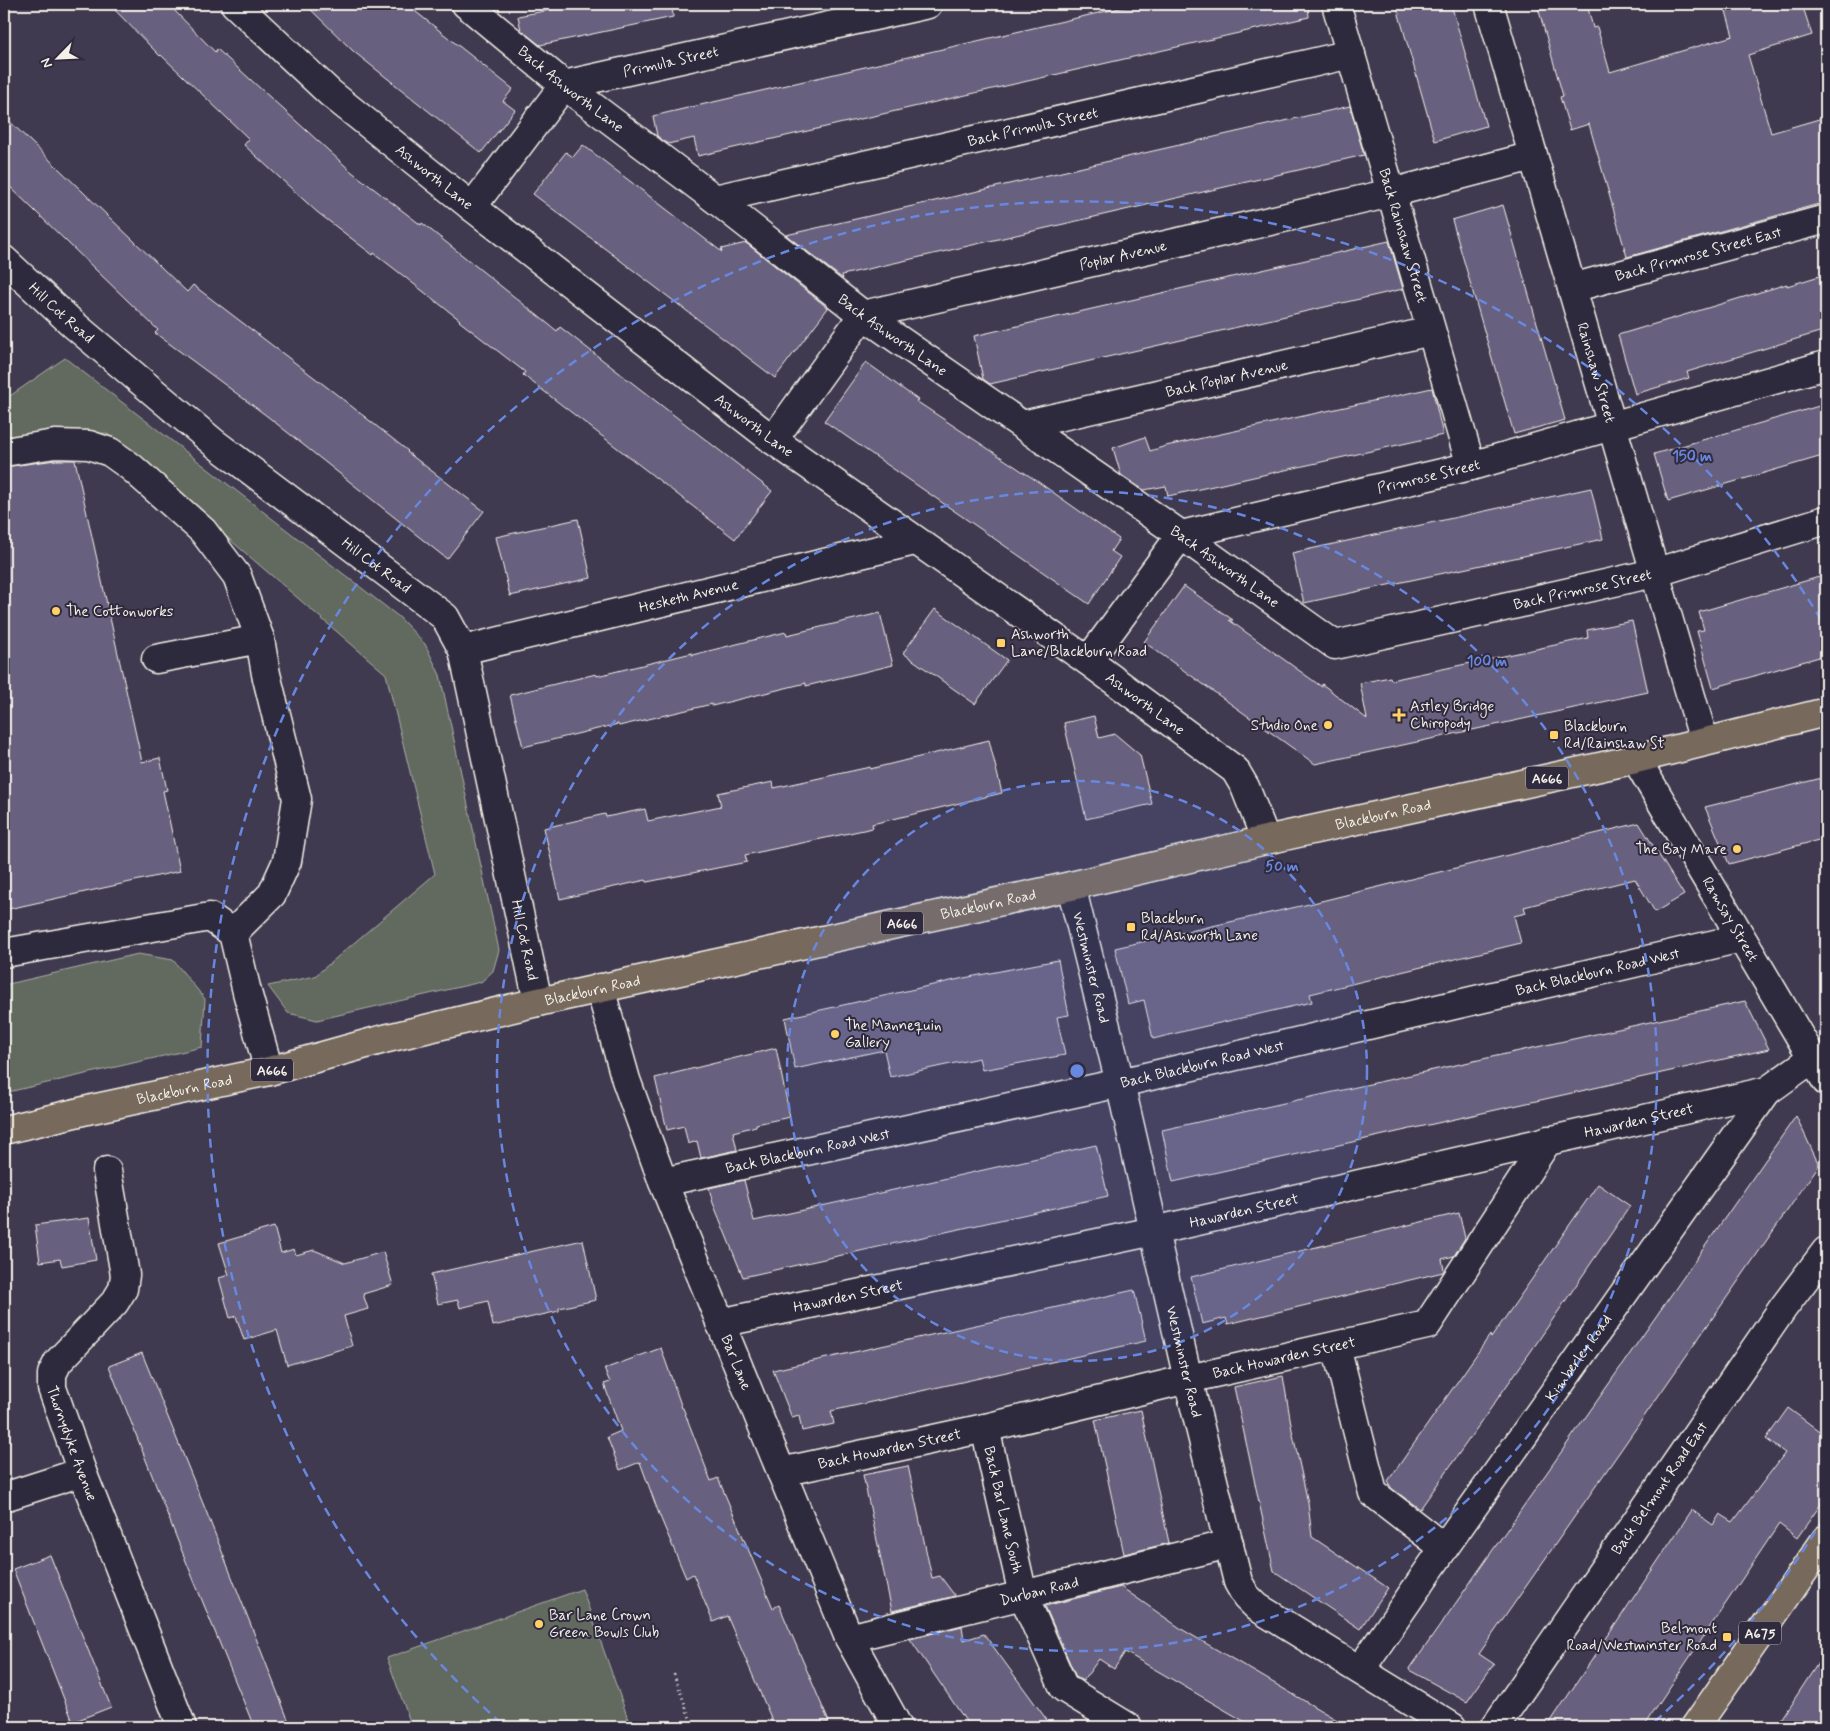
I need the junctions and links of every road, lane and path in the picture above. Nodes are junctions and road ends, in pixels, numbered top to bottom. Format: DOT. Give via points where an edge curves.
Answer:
graph roads {
  1 [pos="235,4"];
  2 [pos="466,4"];
  3 [pos="928,4"];
  4 [pos="1336,4"];
  5 [pos="1489,4"];
  6 [pos="884,9"];
  7 [pos="1351,54"];
  8 [pos="564,85"];
  9 [pos="1533,156"];
  10 [pos="1391,193"];
  11 [pos="715,199"];
  12 [pos="472,207"];
  13 [pos="1826,219"];
  14 [pos="4,260"];
  15 [pos="1572,288"];
  16 [pos="863,315"];
  17 [pos="1431,331"];
  18 [pos="1826,365"];
  19 [pos="1023,426"];
  20 [pos="1612,427"];
  21 [pos="773,440"];
  22 [pos="4,452"];
  23 [pos="1471,466"];
  24 [pos="1826,520"];
  25 [pos="1180,535"];
  26 [pos="915,541"];
  27 [pos="1654,572"];
  28 [pos="260,639"];
  29 [pos="1335,645"];
  30 [pos="463,650"];
  31 [pos="156,659"];
  32 [pos="1088,661"];
  33 [pos="1826,712"];
  34 [pos="1704,741"];
  35 [pos="1636,759"];
  36 [pos="1266,840"];
  37 [pos="1071,886"];
  38 [pos="233,933"];
  39 [pos="1742,938"];
  40 [pos="4,953"];
  41 [pos="600,988"];
  42 [pos="538,1002"];
  43 [pos="1813,1058"];
  44 [pos="269,1071"];
  45 [pos="1826,1081"];
  46 [pos="1120,1083"];
  47 [pos="1768,1092"];
  48 [pos="4,1130"];
  49 [pos="1548,1140"];
  50 [pos="107,1171"];
  51 [pos="663,1182"];
  52 [pos="1154,1231"];
  53 [pos="1826,1251"];
  54 [pos="720,1323"];
  55 [pos="1336,1346"];
  56 [pos="1188,1379"];
  57 [pos="985,1428"];
  58 [pos="82,1472"];
  59 [pos="781,1472"];
  60 [pos="4,1497"];
  61 [pos="1826,1539"];
  62 [pos="1229,1544"];
  63 [pos="1444,1548"];
  64 [pos="1023,1595"];
  65 [pos="848,1638"];
  66 [pos="1360,1670"];
  67 [pos="674,1674"];
  68 [pos="182,1727"];
  69 [pos="693,1727"];
  70 [pos="898,1727"];
  71 [pos="1128,1727"];
  72 [pos="1452,1727"];
  73 [pos="1495,1727"];
  74 [pos="1695,1727"];
  1 -- 12 [label="street, Ashworth Lane" via="330,93"];
  2 -- 8 [label="street, Back Ashworth Lane"];
  3 -- 6 [label="street, Primula Street"];
  4 -- 7 [label="street, Back Rainshaw Street"];
  5 -- 9 [label="street, Rainshaw Street"];
  6 -- 8 [label="street, Primula Street"];
  7 -- 10 [label="street, Back Rainshaw Street"];
  7 -- 11 [label="street, Back Primula Street"];
  8 -- 11 [label="street, Back Ashworth Lane"];
  8 -- 12 [label="street"];
  9 -- 10 [label="street, Poplar Avenue"];
  9 -- 15 [label="street, Rainshaw Street"];
  10 -- 16 [label="street, Poplar Avenue"];
  10 -- 17 [label="street, Back Rainshaw Street"];
  11 -- 16 [label="street, Back Ashworth Lane"];
  12 -- 21 [label="street, Ashworth Lane"];
  13 -- 15 [label="street, Back Primrose Street East"];
  14 -- 30 [label="street, Hill Cot Road" via="73,324 213,442 445,616"];
  15 -- 20 [label="street, Rainshaw Street"];
  16 -- 19 [label="street, Back Ashworth Lane"];
  16 -- 21 [label="street"];
  17 -- 19 [label="street, Back Poplar Avenue"];
  17 -- 23 [label="street, Back Rainshaw Street"];
  18 -- 20 [label="street, Primrose Street"];
  19 -- 25 [label="street, Back Ashworth Lane"];
  20 -- 23 [label="street, Primrose Street"];
  20 -- 27 [label="street, Rainshaw Street"];
  21 -- 26 [label="street, Ashworth Lane"];
  22 -- 28 [label="street" via="54,444 89,445 110,452 203,531 237,576"];
  23 -- 25 [label="street, Primrose Street"];
  24 -- 27 [label="street, Back Primrose Street"];
  25 -- 29 [label="street, Back Ashworth Lane"];
  25 -- 32 [label="street"];
  26 -- 30 [label="street, Hesketh Avenue"];
  26 -- 32 [label="street, Ashworth Lane"];
  27 -- 29 [label="street, Back Primrose Street"];
  27 -- 34 [label="street, Rainshaw Street"];
  28 -- 31 [label="street"];
  28 -- 38 [label="street" via="297,799 287,861 272,894"];
  30 -- 42 [label="street, Hill Cot Road"];
  32 -- 36 [label="street, Ashworth Lane" via="1235,770"];
  33 -- 34 [label="main road, Blackburn Road / A666"];
  34 -- 35 [label="main road, Blackburn Road / A666"];
  35 -- 36 [label="main road, Blackburn Road / A666"];
  35 -- 39 [label="street, Ramsay Street"];
  36 -- 37 [label="main road, Blackburn Road / A666"];
  37 -- 41 [label="main road, Blackburn Road / A666"];
  37 -- 46 [label="street, Westminster Road"];
  38 -- 40 [label="street" via="210,917"];
  38 -- 44 [label="street"];
  39 -- 43 [label="street, Ramsay Street"];
  39 -- 46 [label="street, Back Blackburn Road West"];
  41 -- 42 [label="main road, Blackburn Road / A666"];
  41 -- 51 [label="street, Bar Lane" via="626,1080"];
  42 -- 44 [label="main road, Blackburn Road / A666"];
  43 -- 45 [label="street, Ramsay Street"];
  43 -- 47 [label="street, Kimberley Road"];
  44 -- 48 [label="main road, Blackburn Road / A666"];
  46 -- 51 [label="street, Back Blackburn Road West"];
  46 -- 52 [label="street, Westminster Road"];
  47 -- 49 [label="street, Hawarden Street"];
  47 -- 63 [label="street, Kimberley Road"];
  49 -- 52 [label="street, Hawarden Street"];
  49 -- 55 [label="street, Back Howarden Street" via="1427,1325"];
  50 -- 58 [label="street, Thornydyke Avenue" via="125,1275 122,1289 115,1302 58,1362 52,1374 52,1388"];
  51 -- 54 [label="street, Bar Lane"];
  52 -- 54 [label="street, Hawarden Street"];
  52 -- 56 [label="street, Westminster Road"];
  53 -- 73 [label="street, Back Belmont Road East" via="1783,1308"];
  54 -- 59 [label="street, Bar Lane"];
  55 -- 56 [label="street, Back Howarden Street"];
  55 -- 63 [label="street" via="1373,1493"];
  56 -- 57 [label="street, Back Howarden Street"];
  56 -- 62 [label="street, Westminster Road"];
  57 -- 59 [label="street, Back Howarden Street"];
  57 -- 64 [label="street, Back Bar Lane South"];
  58 -- 60 [label="street"];
  58 -- 68 [label="street, Thornydyke Avenue"];
  59 -- 65 [label="street, Bar Lane"];
  61 -- 74 [label="main road, A675"];
  62 -- 64 [label="street, Durban Road"];
  62 -- 66 [label="street, Westminster Road" via="1238,1582 1257,1607"];
  63 -- 66 [label="street, Kimberley Road"];
  64 -- 65 [label="street, Durban Road"];
  64 -- 71 [label="street, Back Bar Lane South" via="1064,1688"];
  65 -- 70 [label="street, Bar Lane"];
  66 -- 72 [label="street, Westminster Road"];
  67 -- 69 [label="path"];
}
